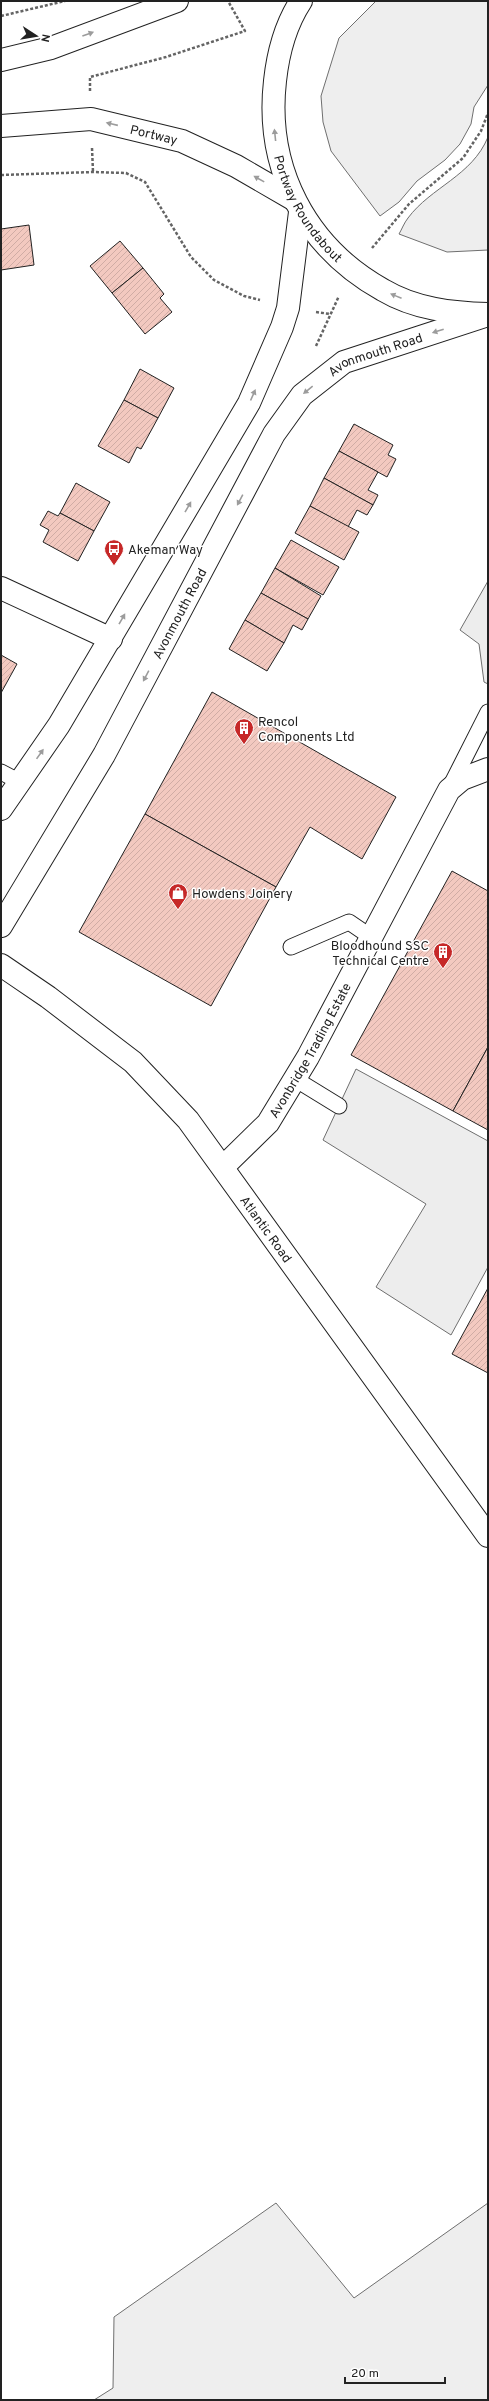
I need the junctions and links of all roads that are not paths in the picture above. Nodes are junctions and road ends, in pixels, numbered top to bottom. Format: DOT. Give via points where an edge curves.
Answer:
graph roads {
  1 [pos="177,1"];
  2 [pos="301,1"];
  3 [pos="1,60"];
  4 [pos="1,126"];
  5 [pos="297,206"];
  6 [pos="488,314"];
  7 [pos="1,588"];
  8 [pos="111,639"];
  9 [pos="488,712"];
  10 [pos="488,769"];
  11 [pos="1,772"];
  12 [pos="20,782"];
  13 [pos="449,790"];
  14 [pos="1,809"];
  15 [pos="1,926"];
  16 [pos="371,937"];
  17 [pos="291,946"];
  18 [pos="1,965"];
  19 [pos="295,1079"];
  20 [pos="339,1106"];
  21 [pos="223,1167"];
  22 [pos="488,1536"];
  3 -- 1 [label="main road, one-way" via="51,48"];
  5 -- 2 [label="main road, Portway Roundabout, one-way" via="277,154 272,106 277,59 293,13"];
  5 -- 4 [label="main road, Portway, one-way" via="236,166 182,141 91,120"];
  6 -- 5 [label="main road, Portway Roundabout, one-way" via="454,313 418,305 384,291 353,271 330,250"];
  8 -- 5 [label="main road, one-way" via="249,403 282,327 288,308"];
  6 -- 15 [label="main road, Avonmouth Road, one-way" via="344,362 302,395 274,434 104,755"];
  7 -- 8 [label="main road"];
  12 -- 8 [label="main road, one-way" via="60,725"];
  9 -- 13 [label="lane"];
  10 -- 13 [label="main road, Avonbridge Trading Estate" via="462,779"];
  11 -- 12 [label="lane"];
  12 -- 14 [label="main road"];
  13 -- 16 [label="main road, Avonbridge Trading Estate"];
  16 -- 17 [label="lane" via="349,922"];
  16 -- 19 [label="main road, Avonbridge Trading Estate"];
  18 -- 21 [label="main road, Atlantic Road" via="48,997 133,1062 188,1120"];
  19 -- 20 [label="lane"];
  19 -- 21 [label="main road, Avonbridge Trading Estate" via="268,1123"];
  21 -- 22 [label="main road, Atlantic Road"];
}
